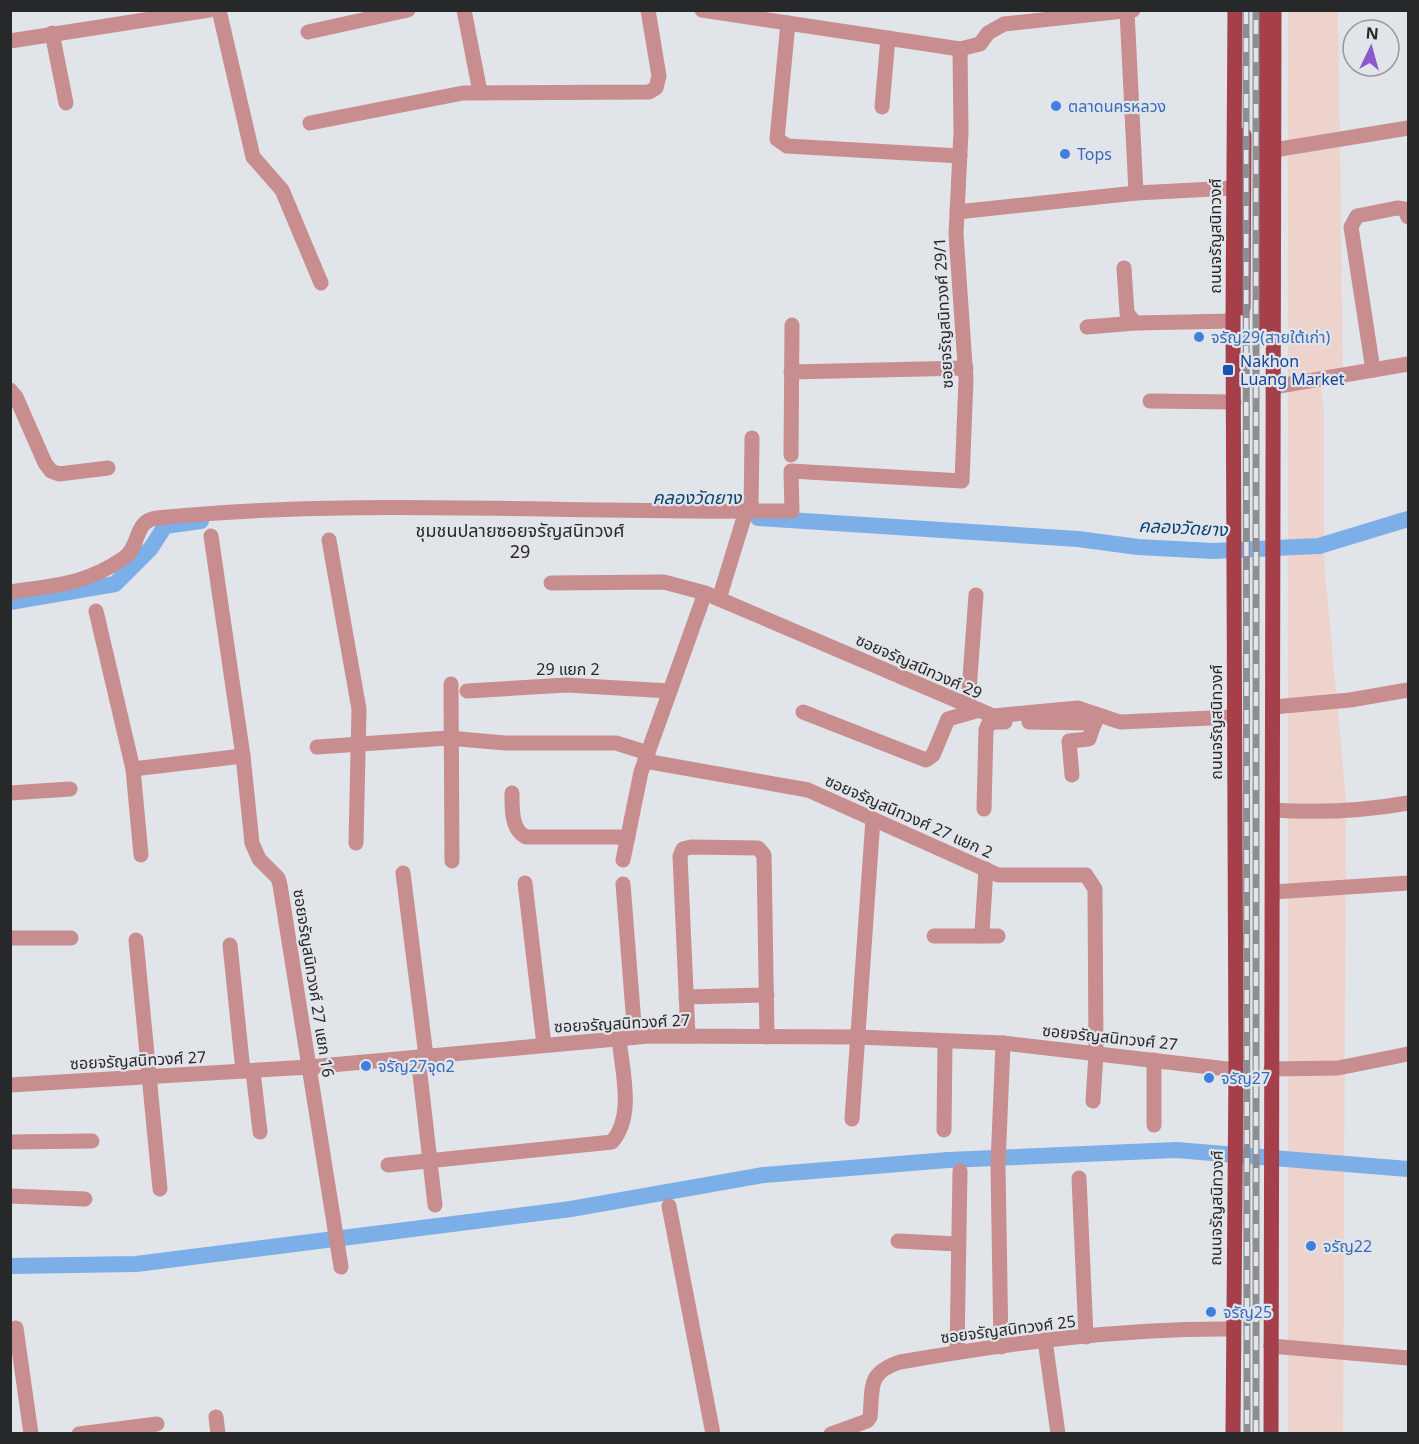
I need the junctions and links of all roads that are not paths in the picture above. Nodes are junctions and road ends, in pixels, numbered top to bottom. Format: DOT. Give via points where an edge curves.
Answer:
graph roads {
  1 [pos="209,10"];
  2 [pos="219,10"];
  3 [pos="408,10"];
  4 [pos="464,10"];
  5 [pos="648,10"];
  6 [pos="702,10"];
  7 [pos="1133,10"];
  8 [pos="1235,10"];
  9 [pos="1244,10"];
  10 [pos="1261,10"];
  11 [pos="1274,10"];
  12 [pos="1127,11"];
  13 [pos="788,23"];
  14 [pos="308,32"];
  15 [pos="52,33"];
  16 [pos="888,38"];
  17 [pos="10,41"];
  18 [pos="960,49"];
  19 [pos="480,92"];
  20 [pos="66,103"];
  21 [pos="882,107"];
  22 [pos="309,123"];
  23 [pos="1408,128"];
  24 [pos="1274,150"];
  25 [pos="960,156"];
  26 [pos="1233,188"];
  27 [pos="1136,193"];
  28 [pos="957,212"];
  29 [pos="1408,217"];
  30 [pos="1124,268"];
  31 [pos="321,283"];
  32 [pos="1233,321"];
  33 [pos="1135,323"];
  34 [pos="792,325"];
  35 [pos="1087,327"];
  36 [pos="1408,364"];
  37 [pos="966,368"];
  38 [pos="1373,370"];
  39 [pos="791,372"];
  40 [pos="1273,387"];
  41 [pos="10,390"];
  42 [pos="1150,401"];
  43 [pos="1234,402"];
  44 [pos="1235,422"];
  45 [pos="1273,422"];
  46 [pos="752,438"];
  47 [pos="791,455"];
  48 [pos="108,468"];
  49 [pos="748,511"];
  50 [pos="211,536"];
  51 [pos="329,540"];
  52 [pos="551,583"];
  53 [pos="10,592"];
  54 [pos="976,595"];
  55 [pos="712,596"];
  56 [pos="96,611"];
  57 [pos="451,684"];
  58 [pos="1408,690"];
  59 [pos="467,691"];
  60 [pos="670,691"];
  61 [pos="1273,707"];
  62 [pos="972,708"];
  63 [pos="803,712"];
  64 [pos="1234,717"];
  65 [pos="1096,719"];
  66 [pos="451,738"];
  67 [pos="359,744"];
  68 [pos="317,747"];
  69 [pos="243,756"];
  70 [pos="647,757"];
  71 [pos="133,769"];
  72 [pos="1072,775"];
  73 [pos="70,789"];
  74 [pos="10,793"];
  75 [pos="512,794"];
  76 [pos="1408,803"];
  77 [pos="984,808"];
  78 [pos="1273,810"];
  79 [pos="873,819"];
  80 [pos="628,837"];
  81 [pos="356,843"];
  82 [pos="141,855"];
  83 [pos="623,860"];
  84 [pos="452,861"];
  85 [pos="986,869"];
  86 [pos="403,873"];
  87 [pos="525,883"];
  88 [pos="1408,883"];
  89 [pos="623,884"];
  90 [pos="1272,892"];
  91 [pos="934,936"];
  92 [pos="979,936"];
  93 [pos="998,936"];
  94 [pos="10,938"];
  95 [pos="71,938"];
  96 [pos="136,940"];
  97 [pos="230,945"];
  98 [pos="767,995"];
  99 [pos="686,997"];
  100 [pos="688,1036"];
  101 [pos="767,1036"];
  102 [pos="635,1037"];
  103 [pos="857,1037"];
  104 [pos="619,1038"];
  105 [pos="945,1042"];
  106 [pos="1003,1043"];
  107 [pos="544,1045"];
  108 [pos="1096,1054"];
  109 [pos="1408,1054"];
  110 [pos="422,1057"];
  111 [pos="1154,1060"];
  112 [pos="309,1067"];
  113 [pos="1271,1069"];
  114 [pos="1236,1070"];
  115 [pos="248,1071"];
  116 [pos="150,1077"];
  117 [pos="10,1085"];
  118 [pos="1093,1101"];
  119 [pos="852,1119"];
  120 [pos="1154,1125"];
  121 [pos="944,1130"];
  122 [pos="260,1132"];
  123 [pos="10,1142"];
  124 [pos="92,1142"];
  125 [pos="430,1160"];
  126 [pos="388,1165"];
  127 [pos="960,1172"];
  128 [pos="1079,1178"];
  129 [pos="160,1189"];
  130 [pos="10,1196"];
  131 [pos="86,1199"];
  132 [pos="435,1205"];
  133 [pos="669,1206"];
  134 [pos="898,1241"];
  135 [pos="958,1244"];
  136 [pos="341,1266"];
  137 [pos="16,1328"];
  138 [pos="1233,1329"];
  139 [pos="1086,1337"];
  140 [pos="1045,1340"];
  141 [pos="1271,1346"];
  142 [pos="1001,1347"];
  143 [pos="957,1352"];
  144 [pos="1408,1358"];
  145 [pos="216,1417"];
  146 [pos="157,1424"];
  147 [pos="31,1434"];
  148 [pos="79,1434"];
  149 [pos="218,1434"];
  150 [pos="713,1434"];
  151 [pos="831,1434"];
  152 [pos="1058,1434"];
  153 [pos="1233,1434"];
  154 [pos="1271,1434"];
  1 -- 15 [label="street"];
  2 -- 31 [label="street" via="253,157 282,190"];
  3 -- 14 [label="street"];
  4 -- 19 [label="street"];
  5 -- 19 [label="street" via="659,76 656,88 649,92"];
  6 -- 13 [label="street"];
  7 -- 12 [label="street"];
  8 -- 26 [label="main road, ถนนจรัญสนิทวงศ์"];
  9 -- 44 [label="main road, ถนนจรัญสนิทวงศ์" via="1244,264"];
  10 -- 45 [label="main road" via="1262,264"];
  11 -- 24 [label="main road"];
  12 -- 18 [label="street" via="1000,25 980,44"];
  12 -- 27 [label="street"];
  13 -- 16 [label="street"];
  13 -- 25 [label="street" via="777,139 781,143"];
  15 -- 17 [label="street"];
  15 -- 20 [label="street"];
  16 -- 18 [label="street"];
  16 -- 21 [label="street"];
  18 -- 25 [label="street, ซอยจรัญสนิทวงศ์ 29/1"];
  19 -- 22 [label="street"];
  23 -- 24 [label="street"];
  24 -- 40 [label="main road"];
  25 -- 28 [label="street, ซอยจรัญสนิทวงศ์ 29/1"];
  26 -- 27 [label="street"];
  26 -- 32 [label="main road, ถนนจรัญสนิทวงศ์"];
  27 -- 28 [label="street"];
  28 -- 37 [label="street, ซอยจรัญสนิทวงศ์ 29/1" via="958,284"];
  29 -- 38 [label="street" via="1405,209 1387,210 1357,216 1351,227"];
  30 -- 33 [label="street" via="1127,313"];
  32 -- 33 [label="street"];
  32 -- 43 [label="main road, ถนนจรัญสนิทวงศ์"];
  33 -- 35 [label="street"];
  34 -- 39 [label="street"];
  36 -- 38 [label="street"];
  37 -- 39 [label="street"];
  37 -- 49 [label="street, ซอยจรัญสนิทวงศ์ 29/1" via="962,481 791,471 792,511"];
  38 -- 40 [label="street"];
  39 -- 47 [label="street"];
  40 -- 45 [label="main road"];
  41 -- 48 [label="street" via="51,471 59,474"];
  42 -- 43 [label="street"];
  43 -- 44 [label="main road, ถนนจรัญสนิทวงศ์"];
  44 -- 64 [label="main road, ถนนจรัญสนิทวงศ์"];
  45 -- 61 [label="main road"];
  46 -- 49 [label="street"];
  49 -- 53 [label="street" via="342,506 157,518 145,521 128,555 100,574 76,583"];
  49 -- 55 [label="street"];
  50 -- 69 [label="street, ซอยจรัญสนิทวงศ์ 27 แยก 16"];
  51 -- 67 [label="street" via="359,709"];
  52 -- 55 [label="street, ซอยจรัญสนิทวงศ์ 29" via="664,582"];
  54 -- 62 [label="street"];
  55 -- 60 [label="street"];
  55 -- 62 [label="street, ซอยจรัญสนิทวงศ์ 29"];
  56 -- 71 [label="street"];
  57 -- 66 [label="street"];
  58 -- 61 [label="street"];
  59 -- 60 [label="street, 29 แยก 2" via="567,685"];
  60 -- 70 [label="street"];
  61 -- 78 [label="main road"];
  62 -- 63 [label="street" via="948,718 933,755 926,760"];
  62 -- 65 [label="street, ซอยจรัญสนิทวงศ์ 29" via="993,716 1078,708"];
  64 -- 65 [label="street, ซอยจรัญสนิทวงศ์ 29" via="1120,722"];
  64 -- 114 [label="main road, ถนนจรัญสนิทวงศ์"];
  65 -- 72 [label="street" via="1089,739 1069,741"];
  65 -- 77 [label="street" via="988,725"];
  66 -- 67 [label="street, ซอยจรัญสนิทวงศ์ 27 แยก 2"];
  66 -- 70 [label="street, ซอยจรัญสนิทวงศ์ 27 แยก 2" via="616,743"];
  66 -- 84 [label="street"];
  67 -- 68 [label="street, ซอยจรัญสนิทวงศ์ 27 แยก 2"];
  67 -- 81 [label="street"];
  69 -- 71 [label="street"];
  69 -- 112 [label="street, ซอยจรัญสนิทวงศ์ 27 แยก 16" via="252,843 259,859 280,885"];
  70 -- 79 [label="street, ซอยจรัญสนิทวงศ์ 27 แยก 2" via="808,790"];
  70 -- 80 [label="street"];
  71 -- 82 [label="street"];
  73 -- 74 [label="street"];
  75 -- 80 [label="street" via="512,816 526,837"];
  76 -- 78 [label="street" via="1327,813"];
  78 -- 90 [label="main road"];
  79 -- 85 [label="street, ซอยจรัญสนิทวงศ์ 27 แยก 2"];
  79 -- 103 [label="street"];
  80 -- 83 [label="street"];
  85 -- 92 [label="street"];
  85 -- 108 [label="street, ซอยจรัญสนิทวงศ์ 27 แยก 2" via="998,875 1086,875 1093,883"];
  86 -- 110 [label="street"];
  87 -- 107 [label="street"];
  88 -- 90 [label="street"];
  89 -- 102 [label="street"];
  90 -- 113 [label="main road"];
  91 -- 92 [label="street"];
  92 -- 93 [label="street"];
  94 -- 95 [label="street"];
  96 -- 116 [label="street"];
  97 -- 115 [label="street"];
  98 -- 99 [label="street"];
  98 -- 99 [label="street" via="765,855 758,848 691,846 683,849 680,856"];
  98 -- 101 [label="street"];
  99 -- 100 [label="street"];
  100 -- 101 [label="street, ซอยจรัญสนิทวงศ์ 27"];
  100 -- 102 [label="street, ซอยจรัญสนิทวงศ์ 27"];
  101 -- 103 [label="street, ซอยจรัญสนิทวงศ์ 27"];
  102 -- 104 [label="street, ซอยจรัญสนิทวงศ์ 27"];
  103 -- 105 [label="street, ซอยจรัญสนิทวงศ์ 27"];
  103 -- 119 [label="street"];
  104 -- 107 [label="street, ซอยจรัญสนิทวงศ์ 27"];
  104 -- 125 [label="street" via="626,1112 621,1131 612,1142"];
  105 -- 106 [label="street, ซอยจรัญสนิทวงศ์ 27"];
  105 -- 121 [label="street"];
  106 -- 108 [label="street, ซอยจรัญสนิทวงศ์ 27"];
  106 -- 142 [label="street" via="998,1165"];
  107 -- 110 [label="street, ซอยจรัญสนิทวงศ์ 27"];
  108 -- 111 [label="street, ซอยจรัญสนิทวงศ์ 27"];
  108 -- 118 [label="street, ซอยจรัญสนิทวงศ์ 27 แยก 2"];
  109 -- 113 [label="street" via="1338,1068"];
  110 -- 112 [label="street, ซอยจรัญสนิทวงศ์ 27"];
  110 -- 125 [label="street"];
  111 -- 114 [label="street, ซอยจรัญสนิทวงศ์ 27"];
  111 -- 120 [label="street"];
  112 -- 115 [label="street, ซอยจรัญสนิทวงศ์ 27"];
  112 -- 136 [label="street, ซอยจรัญสนิทวงศ์ 27 แยก 16"];
  113 -- 141 [label="main road"];
  114 -- 138 [label="main road, ถนนจรัญสนิทวงศ์"];
  115 -- 116 [label="street, ซอยจรัญสนิทวงศ์ 27"];
  115 -- 122 [label="street"];
  116 -- 117 [label="street, ซอยจรัญสนิทวงศ์ 27"];
  116 -- 129 [label="street"];
  123 -- 124 [label="street"];
  125 -- 126 [label="street"];
  125 -- 132 [label="street"];
  127 -- 135 [label="street"];
  128 -- 139 [label="street"];
  130 -- 131 [label="street"];
  133 -- 150 [label="street"];
  134 -- 135 [label="street"];
  135 -- 143 [label="street"];
  137 -- 147 [label="street"];
  138 -- 139 [label="street, ซอยจรัญสนิทวงศ์ 25" via="1144,1329"];
  138 -- 153 [label="main road, ถนนจรัญสนิทวงศ์"];
  139 -- 140 [label="street, ซอยจรัญสนิทวงศ์ 25"];
  140 -- 142 [label="street, ซอยจรัญสนิทวงศ์ 25"];
  140 -- 152 [label="street"];
  141 -- 144 [label="street"];
  141 -- 154 [label="main road"];
  142 -- 143 [label="street, ซอยจรัญสนิทวงศ์ 25"];
  143 -- 151 [label="street, ซอยจรัญสนิทวงศ์ 25" via="900,1362 880,1370 873,1386 870,1417 862,1424"];
  145 -- 149 [label="street"];
  146 -- 148 [label="street"];
}
